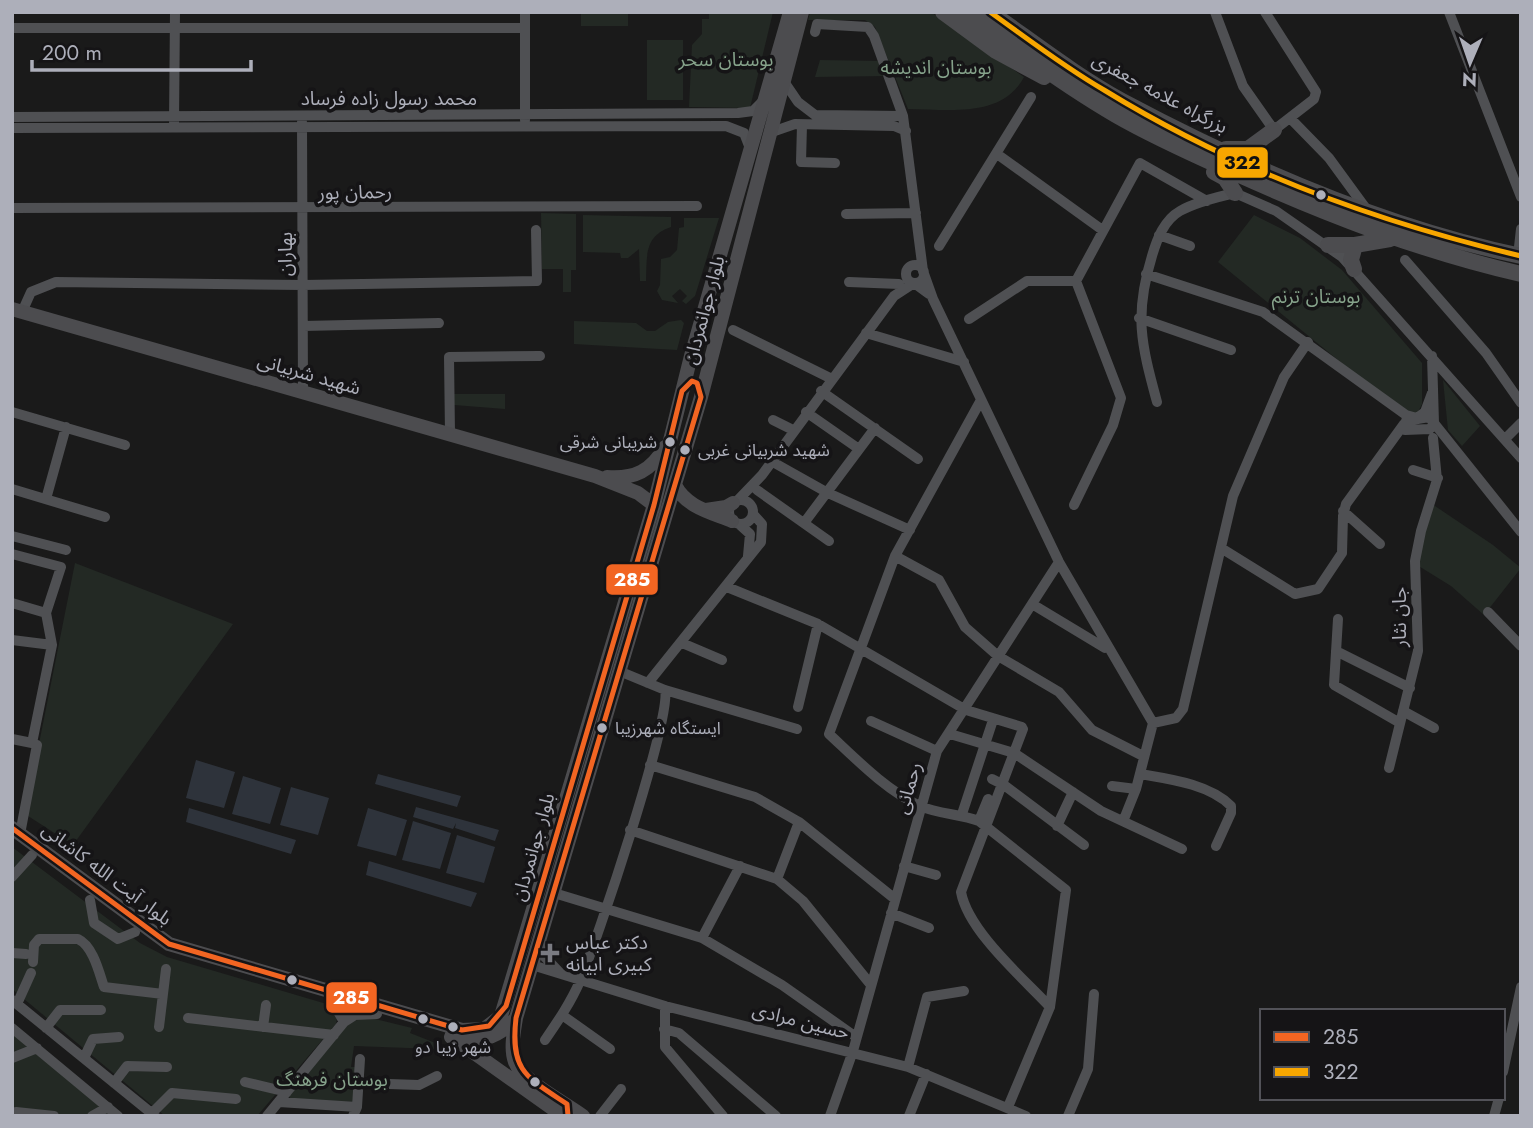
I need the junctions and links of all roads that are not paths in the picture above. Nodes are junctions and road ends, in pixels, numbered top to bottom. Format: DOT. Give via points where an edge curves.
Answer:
graph roads {
  1 [pos="175,12"];
  2 [pos="525,12"];
  3 [pos="790,12"];
  4 [pos="802,12"];
  5 [pos="943,12"];
  6 [pos="967,12"];
  7 [pos="1215,12"];
  8 [pos="1265,12"];
  9 [pos="1449,12"];
  10 [pos="996,15"];
  11 [pos="175,27"];
  12 [pos="525,28"];
  13 [pos="12,29"];
  14 [pos="815,32"];
  15 [pos="783,80"];
  16 [pos="1031,97"];
  17 [pos="762,102"];
  18 [pos="738,113"];
  19 [pos="1113,113"];
  20 [pos="903,116"];
  21 [pos="12,117"];
  22 [pos="1290,118"];
  23 [pos="525,120"];
  24 [pos="645,120"];
  25 [pos="302,121"];
  26 [pos="25,122"];
  27 [pos="174,122"];
  28 [pos="802,125"];
  29 [pos="12,128"];
  30 [pos="736,128"];
  31 [pos="1273,130"];
  32 [pos="906,131"];
  33 [pos="769,133"];
  34 [pos="1220,148"];
  35 [pos="751,151"];
  36 [pos="998,154"];
  37 [pos="1198,156"];
  38 [pos="835,163"];
  39 [pos="1287,179"];
  40 [pos="1236,193"];
  41 [pos="1521,197"];
  42 [pos="1207,201"];
  43 [pos="697,206"];
  44 [pos="12,208"];
  45 [pos="302,210"];
  46 [pos="1367,210"];
  47 [pos="916,213"];
  48 [pos="846,214"];
  49 [pos="1101,229"];
  50 [pos="1521,229"];
  51 [pos="536,230"];
  52 [pos="1160,235"];
  53 [pos="1398,240"];
  54 [pos="918,243"];
  55 [pos="1328,245"];
  56 [pos="1355,245"];
  57 [pos="939,246"];
  58 [pos="1190,246"];
  59 [pos="1520,250"];
  60 [pos="1405,260"];
  61 [pos="1354,269"];
  62 [pos="907,270"];
  63 [pos="923,271"];
  64 [pos="1146,274"];
  65 [pos="1521,274"];
  66 [pos="1076,281"];
  67 [pos="849,282"];
  68 [pos="914,282"];
  69 [pos="899,284"];
  70 [pos="303,285"];
  71 [pos="894,296"];
  72 [pos="933,299"];
  73 [pos="17,310"];
  74 [pos="1139,318"];
  75 [pos="970,319"];
  76 [pos="439,323"];
  77 [pos="303,326"];
  78 [pos="733,330"];
  79 [pos="866,333"];
  80 [pos="1308,342"];
  81 [pos="1231,350"];
  82 [pos="691,355"];
  83 [pos="540,356"];
  84 [pos="1432,356"];
  85 [pos="712,358"];
  86 [pos="964,362"];
  87 [pos="830,378"];
  88 [pos="682,391"];
  89 [pos="821,391"];
  90 [pos="303,392"];
  91 [pos="1432,393"];
  92 [pos="702,397"];
  93 [pos="982,400"];
  94 [pos="1157,402"];
  95 [pos="1521,403"];
  96 [pos="1395,409"];
  97 [pos="12,412"];
  98 [pos="806,412"];
  99 [pos="1417,418"];
  100 [pos="774,420"];
  101 [pos="1521,422"];
  102 [pos="66,427"];
  103 [pos="1401,427"];
  104 [pos="875,428"];
  105 [pos="793,430"];
  106 [pos="1431,430"];
  107 [pos="1413,432"];
  108 [pos="450,434"];
  109 [pos="1506,438"];
  110 [pos="671,439"];
  111 [pos="125,445"];
  112 [pos="859,449"];
  113 [pos="1384,452"];
  114 [pos="1454,454"];
  115 [pos="1521,458"];
  116 [pos="918,459"];
  117 [pos="771,461"];
  118 [pos="1413,470"];
  119 [pos="1438,472"];
  120 [pos="762,475"];
  121 [pos="595,476"];
  122 [pos="675,485"];
  123 [pos="12,489"];
  124 [pos="757,489"];
  125 [pos="828,493"];
  126 [pos="46,499"];
  127 [pos="735,502"];
  128 [pos="690,503"];
  129 [pos="1074,505"];
  130 [pos="660,509"];
  131 [pos="705,510"];
  132 [pos="753,512"];
  133 [pos="1343,512"];
  134 [pos="105,517"];
  135 [pos="736,522"];
  136 [pos="804,523"];
  137 [pos="910,530"];
  138 [pos="1521,532"];
  139 [pos="12,536"];
  140 [pos="829,541"];
  141 [pos="1380,544"];
  142 [pos="1221,548"];
  143 [pos="66,550"];
  144 [pos="12,554"];
  145 [pos="748,556"];
  146 [pos="895,556"];
  147 [pos="1059,562"];
  148 [pos="727,587"];
  149 [pos="12,603"];
  150 [pos="1032,604"];
  151 [pos="1488,612"];
  152 [pos="46,613"];
  153 [pos="1339,619"];
  154 [pos="818,624"];
  155 [pos="12,640"];
  156 [pos="682,643"];
  157 [pos="52,645"];
  158 [pos="1521,646"];
  159 [pos="861,647"];
  160 [pos="1107,650"];
  161 [pos="1336,650"];
  162 [pos="998,656"];
  163 [pos="722,660"];
  164 [pos="619,671"];
  165 [pos="648,683"];
  166 [pos="1410,688"];
  167 [pos="665,690"];
  168 [pos="798,707"];
  169 [pos="966,710"];
  170 [pos="1401,717"];
  171 [pos="993,720"];
  172 [pos="872,721"];
  173 [pos="1153,723"];
  174 [pos="1434,728"];
  175 [pos="797,729"];
  176 [pos="950,734"];
  177 [pos="12,739"];
  178 [pos="986,742"];
  179 [pos="37,745"];
  180 [pos="937,751"];
  181 [pos="1014,753"];
  182 [pos="1143,756"];
  183 [pos="650,765"];
  184 [pos="1389,768"];
  185 [pos="1140,774"];
  186 [pos="992,779"];
  187 [pos="1004,785"];
  188 [pos="1112,786"];
  189 [pos="1136,789"];
  190 [pos="1073,792"];
  191 [pos="988,799"];
  192 [pos="921,807"];
  193 [pos="962,814"];
  194 [pos="1124,820"];
  195 [pos="799,822"];
  196 [pos="983,825"];
  197 [pos="1057,826"];
  198 [pos="630,830"];
  199 [pos="15,834"];
  200 [pos="1084,845"];
  201 [pos="1216,846"];
  202 [pos="1182,849"];
  203 [pos="32,855"];
  204 [pos="740,866"];
  205 [pos="904,866"];
  206 [pos="936,875"];
  207 [pos="12,877"];
  208 [pos="777,879"];
  209 [pos="554,893"];
  210 [pos="895,899"];
  211 [pos="90,900"];
  212 [pos="604,909"];
  213 [pos="891,913"];
  214 [pos="94,923"];
  215 [pos="929,928"];
  216 [pos="135,932"];
  217 [pos="702,938"];
  218 [pos="84,942"];
  219 [pos="539,943"];
  220 [pos="12,953"];
  221 [pos="31,958"];
  222 [pos="532,965"];
  223 [pos="166,969"];
  224 [pos="562,975"];
  225 [pos="580,980"];
  226 [pos="871,985"];
  227 [pos="964,991"];
  228 [pos="1520,991"];
  229 [pos="163,994"];
  230 [pos="1094,994"];
  231 [pos="332,1001"];
  232 [pos="15,1002"];
  233 [pos="266,1005"];
  234 [pos="665,1006"];
  235 [pos="1050,1007"];
  236 [pos="102,1010"];
  237 [pos="377,1014"];
  238 [pos="562,1015"];
  239 [pos="188,1018"];
  240 [pos="516,1018"];
  241 [pos="344,1022"];
  242 [pos="159,1027"];
  243 [pos="263,1027"];
  244 [pos="12,1028"];
  245 [pos="47,1028"];
  246 [pos="664,1029"];
  247 [pos="457,1034"];
  248 [pos="334,1035"];
  249 [pos="119,1037"];
  250 [pos="856,1037"];
  251 [pos="545,1040"];
  252 [pos="37,1048"];
  253 [pos="610,1049"];
  254 [pos="853,1051"];
  255 [pos="12,1058"];
  256 [pos="84,1058"];
  257 [pos="360,1059"];
  258 [pos="1505,1062"];
  259 [pos="167,1067"];
  260 [pos="908,1068"];
  261 [pos="926,1074"];
  262 [pos="437,1076"];
  263 [pos="245,1082"];
  264 [pos="114,1083"];
  265 [pos="359,1083"];
  266 [pos="621,1089"];
  267 [pos="287,1092"];
  268 [pos="236,1099"];
  269 [pos="108,1107"];
  270 [pos="274,1111"];
  271 [pos="16,1112"];
  272 [pos="355,1112"];
  273 [pos="558,1113"];
  274 [pos="1016,1113"];
  275 [pos="834,1114"];
  276 [pos="153,1115"];
  277 [pos="54,1116"];
  278 [pos="92,1116"];
  279 [pos="118,1116"];
  280 [pos="583,1116"];
  281 [pos="600,1116"];
  282 [pos="723,1116"];
  283 [pos="776,1116"];
  284 [pos="909,1116"];
  285 [pos="1068,1116"];
  1 -- 11 [label="street"];
  2 -- 12 [label="street"];
  3 -- 17 [label="main road, بلوار جوانمردان"];
  4 -- 15 [label="main road, بلوار جوانمردان"];
  5 -- 19 [label="highway" via="996,51"];
  6 -- 19 [label="highway, بزرگراه علامه جعفری"];
  7 -- 31 [label="street" via="1243,86"];
  8 -- 22 [label="street" via="1316,92 1314,99"];
  9 -- 41 [label="street"];
  10 -- 34 [label="highway, بزرگراه علامه جعفری" via="1121,100"];
  11 -- 12 [label="street"];
  11 -- 13 [label="street"];
  11 -- 27 [label="street"];
  12 -- 23 [label="street"];
  14 -- 20 [label="street" via="817,24 868,27"];
  15 -- 20 [label="street" via="798,102 815,115"];
  15 -- 33 [label="main road, بلوار جوانمردان"];
  16 -- 36 [label="street"];
  17 -- 18 [label="street, محمد رسول زاده فرساد" via="753,111"];
  17 -- 35 [label="main road, بلوار جوانمردان"];
  18 -- 24 [label="street, محمد رسول زاده فرساد"];
  18 -- 30 [label="street" via="745,123"];
  19 -- 37 [label="highway, بزرگراه علامه جعفری"];
  20 -- 32 [label="street"];
  21 -- 26 [label="street, محمد رسول زاده فرساد"];
  22 -- 31 [label="street"];
  22 -- 46 [label="street" via="1329,159"];
  23 -- 24 [label="street, محمد رسول زاده فرساد"];
  23 -- 25 [label="street, محمد رسول زاده فرساد"];
  24 -- 30 [label="street, محمد رسول زاده فرساد"];
  25 -- 27 [label="street, محمد رسول زاده فرساد"];
  25 -- 45 [label="street, بهاران"];
  26 -- 27 [label="street, محمد رسول زاده فرساد"];
  26 -- 29 [label="street, محمد رسول زاده فرساد"];
  28 -- 32 [label="street" via="894,126"];
  28 -- 33 [label="street"];
  28 -- 38 [label="street" via="801,162"];
  30 -- 35 [label="street" via="744,133"];
  31 -- 34 [label="highway" via="1248,149"];
  31 -- 39 [label="highway" via="1266,153"];
  32 -- 47 [label="street"];
  33 -- 85 [label="main road, بلوار جوانمردان"];
  34 -- 39 [label="highway, بزرگراه علامه جعفری"];
  35 -- 82 [label="main road, بلوار جوانمردان"];
  36 -- 49 [label="street"];
  36 -- 57 [label="street"];
  37 -- 40 [label="highway"];
  37 -- 53 [label="highway, بزرگراه علامه جعفری" via="1307,206"];
  39 -- 46 [label="highway, بزرگراه علامه جعفری"];
  40 -- 42 [label="street"];
  40 -- 55 [label="street" via="1276,211"];
  42 -- 49 [label="street" via="1140,163"];
  42 -- 52 [label="street" via="1178,212"];
  43 -- 45 [label="street, رحمان پور"];
  44 -- 45 [label="street, رحمان پور"];
  45 -- 70 [label="street, بهاران"];
  46 -- 59 [label="highway, بزرگراه علامه جعفری" via="1450,239"];
  47 -- 48 [label="street"];
  47 -- 54 [label="street"];
  49 -- 66 [label="street"];
  50 -- 59 [label="street"];
  51 -- 70 [label="street" via="537,281"];
  52 -- 58 [label="street"];
  52 -- 64 [label="street"];
  53 -- 56 [label="highway"];
  53 -- 65 [label="highway, بزرگراه علامه جعفری"];
  54 -- 62 [label="street"];
  54 -- 63 [label="street"];
  55 -- 56 [label="highway"];
  55 -- 61 [label="street"];
  56 -- 61 [label="highway"];
  60 -- 95 [label="street" via="1486,353"];
  61 -- 84 [label="street"];
  62 -- 63 [label="street" via="917,265"];
  62 -- 68 [label="street"];
  62 -- 69 [label="street"];
  63 -- 68 [label="street" via="922,279"];
  63 -- 72 [label="street"];
  64 -- 74 [label="street"];
  64 -- 80 [label="street" via="1264,312"];
  66 -- 75 [label="street" via="1027,282"];
  66 -- 129 [label="street" via="1121,398 1113,425"];
  67 -- 69 [label="street"];
  68 -- 71 [label="street"];
  68 -- 72 [label="street"];
  69 -- 71 [label="street"];
  70 -- 73 [label="street" via="56,282 31,292"];
  70 -- 77 [label="street, بهاران"];
  71 -- 79 [label="street"];
  72 -- 86 [label="street"];
  73 -- 90 [label="main road, شهید شربیانی"];
  74 -- 81 [label="street"];
  74 -- 94 [label="street"];
  76 -- 77 [label="street"];
  77 -- 90 [label="street, بهاران"];
  78 -- 87 [label="street"];
  79 -- 86 [label="street"];
  79 -- 87 [label="street"];
  80 -- 96 [label="street"];
  80 -- 142 [label="street" via="1284,377 1250,452 1233,496"];
  82 -- 85 [label="main road" via="695,367 702,368"];
  82 -- 88 [label="main road, بلوار جوانمردان"];
  83 -- 108 [label="street" via="449,357"];
  84 -- 91 [label="street"];
  84 -- 109 [label="street"];
  85 -- 92 [label="main road, بلوار جوانمردان"];
  86 -- 93 [label="street"];
  87 -- 89 [label="street"];
  88 -- 92 [label="main road" via="692,381"];
  88 -- 110 [label="main road, بلوار جوانمردان"];
  89 -- 98 [label="street"];
  89 -- 104 [label="street"];
  90 -- 108 [label="main road, شهید شربیانی"];
  91 -- 99 [label="street" via="1425,412"];
  91 -- 106 [label="street"];
  92 -- 122 [label="main road, بلوار جوانمردان"];
  93 -- 137 [label="street"];
  93 -- 147 [label="street"];
  96 -- 99 [label="street"];
  96 -- 103 [label="street"];
  97 -- 102 [label="street"];
  98 -- 105 [label="street"];
  98 -- 112 [label="street"];
  99 -- 103 [label="street"];
  99 -- 106 [label="street" via="1429,417"];
  100 -- 105 [label="street"];
  101 -- 109 [label="street"];
  102 -- 111 [label="street"];
  102 -- 126 [label="street"];
  103 -- 107 [label="street"];
  103 -- 113 [label="street"];
  104 -- 112 [label="street"];
  104 -- 116 [label="street"];
  105 -- 117 [label="street"];
  106 -- 107 [label="street"];
  106 -- 114 [label="street"];
  106 -- 119 [label="street"];
  107 -- 113 [label="street"];
  108 -- 121 [label="main road, شهید شربیانی"];
  109 -- 115 [label="street"];
  110 -- 121 [label="main road, شهید شربیانی" via="659,458 637,475"];
  110 -- 130 [label="main road, بلوار جوانمردان"];
  112 -- 125 [label="street"];
  113 -- 133 [label="street"];
  114 -- 119 [label="street" via="1444,452"];
  114 -- 138 [label="street"];
  117 -- 120 [label="street"];
  117 -- 125 [label="street"];
  118 -- 119 [label="street"];
  119 -- 166 [label="street, جان نثار" via="1415,561 1418,651"];
  120 -- 124 [label="street"];
  120 -- 127 [label="street"];
  121 -- 130 [label="main road, شهید شربیانی" via="638,493"];
  122 -- 128 [label="main road"];
  122 -- 130 [label="main road, بلوار جوانمردان"];
  123 -- 126 [label="street"];
  124 -- 132 [label="street"];
  124 -- 136 [label="street"];
  125 -- 136 [label="street"];
  125 -- 137 [label="street"];
  126 -- 134 [label="street"];
  127 -- 131 [label="main road"];
  127 -- 132 [label="street" via="745,501"];
  127 -- 135 [label="street" via="729,510"];
  128 -- 130 [label="main road"];
  128 -- 131 [label="main road"];
  130 -- 164 [label="main road, بلوار جوانمردان"];
  130 -- 247 [label="main road, بلوار جوانمردان" via="506,1006 494,1024"];
  131 -- 135 [label="main road"];
  132 -- 135 [label="street" via="750,521"];
  132 -- 145 [label="street" via="763,532 761,542"];
  133 -- 141 [label="street"];
  133 -- 142 [label="street" via="1345,544 1334,570 1318,589 1295,594"];
  135 -- 145 [label="street" via="750,534"];
  136 -- 140 [label="street"];
  137 -- 146 [label="street"];
  139 -- 143 [label="street"];
  142 -- 173 [label="street" via="1183,709 1176,718"];
  144 -- 152 [label="street" via="61,567"];
  145 -- 148 [label="street"];
  146 -- 159 [label="street"];
  146 -- 162 [label="street" via="939,580 965,627"];
  147 -- 150 [label="street, رحمانی"];
  147 -- 160 [label="street"];
  148 -- 154 [label="street"];
  148 -- 156 [label="street"];
  149 -- 152 [label="street"];
  150 -- 160 [label="street"];
  150 -- 162 [label="street, رحمانی"];
  151 -- 158 [label="street"];
  152 -- 157 [label="street"];
  153 -- 161 [label="street"];
  154 -- 159 [label="street"];
  154 -- 168 [label="street"];
  155 -- 157 [label="street"];
  156 -- 163 [label="street"];
  156 -- 165 [label="street"];
  157 -- 177 [label="street" via="32,743"];
  159 -- 169 [label="street"];
  159 -- 192 [label="street" via="829,734 867,769"];
  160 -- 173 [label="street"];
  161 -- 166 [label="street"];
  161 -- 170 [label="street" via="1334,685"];
  162 -- 169 [label="street, رحمانی"];
  162 -- 182 [label="street" via="1059,692 1092,730"];
  164 -- 165 [label="street"];
  164 -- 209 [label="main road, بلوار جوانمردان"];
  165 -- 167 [label="street"];
  166 -- 170 [label="street, جان نثار"];
  167 -- 175 [label="street"];
  167 -- 183 [label="street" via="666,707"];
  169 -- 176 [label="street, رحمانی"];
  169 -- 181 [label="street" via="1022,728"];
  170 -- 174 [label="street"];
  170 -- 184 [label="street, جان نثار"];
  171 -- 178 [label="street"];
  172 -- 180 [label="street"];
  173 -- 182 [label="street"];
  176 -- 178 [label="street"];
  176 -- 180 [label="street, رحمانی"];
  178 -- 181 [label="street"];
  178 -- 193 [label="street"];
  179 -- 199 [label="street"];
  180 -- 192 [label="street, رحمانی"];
  181 -- 187 [label="street"];
  181 -- 190 [label="street"];
  182 -- 185 [label="street"];
  183 -- 195 [label="street" via="755,797"];
  183 -- 198 [label="street"];
  185 -- 189 [label="street"];
  185 -- 201 [label="street" via="1223,798 1231,813"];
  186 -- 187 [label="street"];
  187 -- 196 [label="street"];
  187 -- 197 [label="street"];
  188 -- 189 [label="street"];
  189 -- 194 [label="street"];
  190 -- 194 [label="street"];
  190 -- 197 [label="street"];
  191 -- 196 [label="street"];
  192 -- 193 [label="street"];
  192 -- 205 [label="street, رحمانی"];
  193 -- 196 [label="street"];
  194 -- 202 [label="street"];
  195 -- 208 [label="street"];
  195 -- 210 [label="street"];
  196 -- 235 [label="street" via="961,892 963,905"];
  196 -- 235 [label="street" via="1066,890"];
  197 -- 200 [label="street"];
  198 -- 204 [label="street"];
  198 -- 212 [label="street"];
  199 -- 203 [label="main road, بلوار آیت الله کاشانی"];
  199 -- 247 [label="main road, بلوار آیت الله کاشانی" via="169,944"];
  203 -- 207 [label="street"];
  203 -- 211 [label="main road, بلوار آیت الله کاشانی"];
  204 -- 208 [label="street"];
  204 -- 217 [label="street"];
  205 -- 206 [label="street"];
  205 -- 210 [label="street, رحمانی"];
  208 -- 226 [label="street" via="803,901"];
  209 -- 212 [label="street"];
  209 -- 219 [label="main road, بلوار جوانمردان"];
  210 -- 213 [label="street, رحمانی"];
  211 -- 214 [label="street"];
  211 -- 216 [label="main road, بلوار آیت الله کاشانی"];
  212 -- 217 [label="street"];
  212 -- 225 [label="street"];
  213 -- 215 [label="street"];
  213 -- 226 [label="street, رحمانی"];
  214 -- 216 [label="street" via="118,939"];
  214 -- 218 [label="street"];
  216 -- 231 [label="main road, بلوار آیت الله کاشانی" via="165,952"];
  217 -- 250 [label="street" via="782,985"];
  218 -- 221 [label="street" via="39,939"];
  218 -- 229 [label="street" via="104,986"];
  219 -- 222 [label="main road, بلوار جوانمردان"];
  219 -- 224 [label="street" via="543,955"];
  220 -- 221 [label="street"];
  221 -- 232 [label="street"];
  222 -- 224 [label="street, حسین مرادی"];
  222 -- 240 [label="main road, بلوار جوانمردان"];
  223 -- 229 [label="street"];
  224 -- 225 [label="street, حسین مرادی"];
  225 -- 234 [label="street, حسین مرادی"];
  225 -- 238 [label="street"];
  226 -- 250 [label="street, رحمانی"];
  227 -- 260 [label="street" via="927,997"];
  228 -- 258 [label="street"];
  229 -- 242 [label="street"];
  230 -- 285 [label="street" via="1088,1069"];
  231 -- 237 [label="main road, بلوار آیت الله کاشانی"];
  231 -- 241 [label="street"];
  232 -- 245 [label="street"];
  233 -- 243 [label="street"];
  234 -- 246 [label="street"];
  234 -- 254 [label="street, حسین مرادی"];
  235 -- 274 [label="street"];
  236 -- 245 [label="street" via="60,1010"];
  237 -- 241 [label="street" via="355,1015"];
  237 -- 247 [label="main road, بلوار آیت الله کاشانی"];
  238 -- 251 [label="street"];
  238 -- 253 [label="street"];
  239 -- 243 [label="street"];
  240 -- 247 [label="main road" via="496,1036 483,1040"];
  240 -- 273 [label="main road, بلوار جوانمردان" via="515,1062"];
  241 -- 248 [label="street"];
  243 -- 248 [label="street"];
  244 -- 252 [label="street"];
  245 -- 256 [label="street"];
  246 -- 282 [label="street" via="671,1059"];
  246 -- 283 [label="street" via="679,1033"];
  247 -- 273 [label="main road"];
  248 -- 267 [label="street"];
  249 -- 256 [label="street" via="93,1039"];
  250 -- 254 [label="street, رحمانی"];
  252 -- 255 [label="street"];
  252 -- 269 [label="street"];
  254 -- 260 [label="street, حسین مرادی"];
  254 -- 275 [label="street, رحمانی"];
  256 -- 264 [label="street"];
  257 -- 265 [label="street"];
  259 -- 264 [label="street" via="127,1066"];
  260 -- 261 [label="street, حسین مرادی"];
  261 -- 274 [label="street, حسین مرادی"];
  261 -- 284 [label="street"];
  262 -- 265 [label="street" via="419,1085"];
  263 -- 267 [label="street"];
  264 -- 276 [label="street"];
  265 -- 272 [label="street"];
  266 -- 281 [label="street"];
  267 -- 270 [label="street"];
  268 -- 276 [label="street" via="172,1093"];
  269 -- 278 [label="street"];
  269 -- 279 [label="street"];
  270 -- 272 [label="street"];
  271 -- 277 [label="street"];
  273 -- 280 [label="main road"];
}
